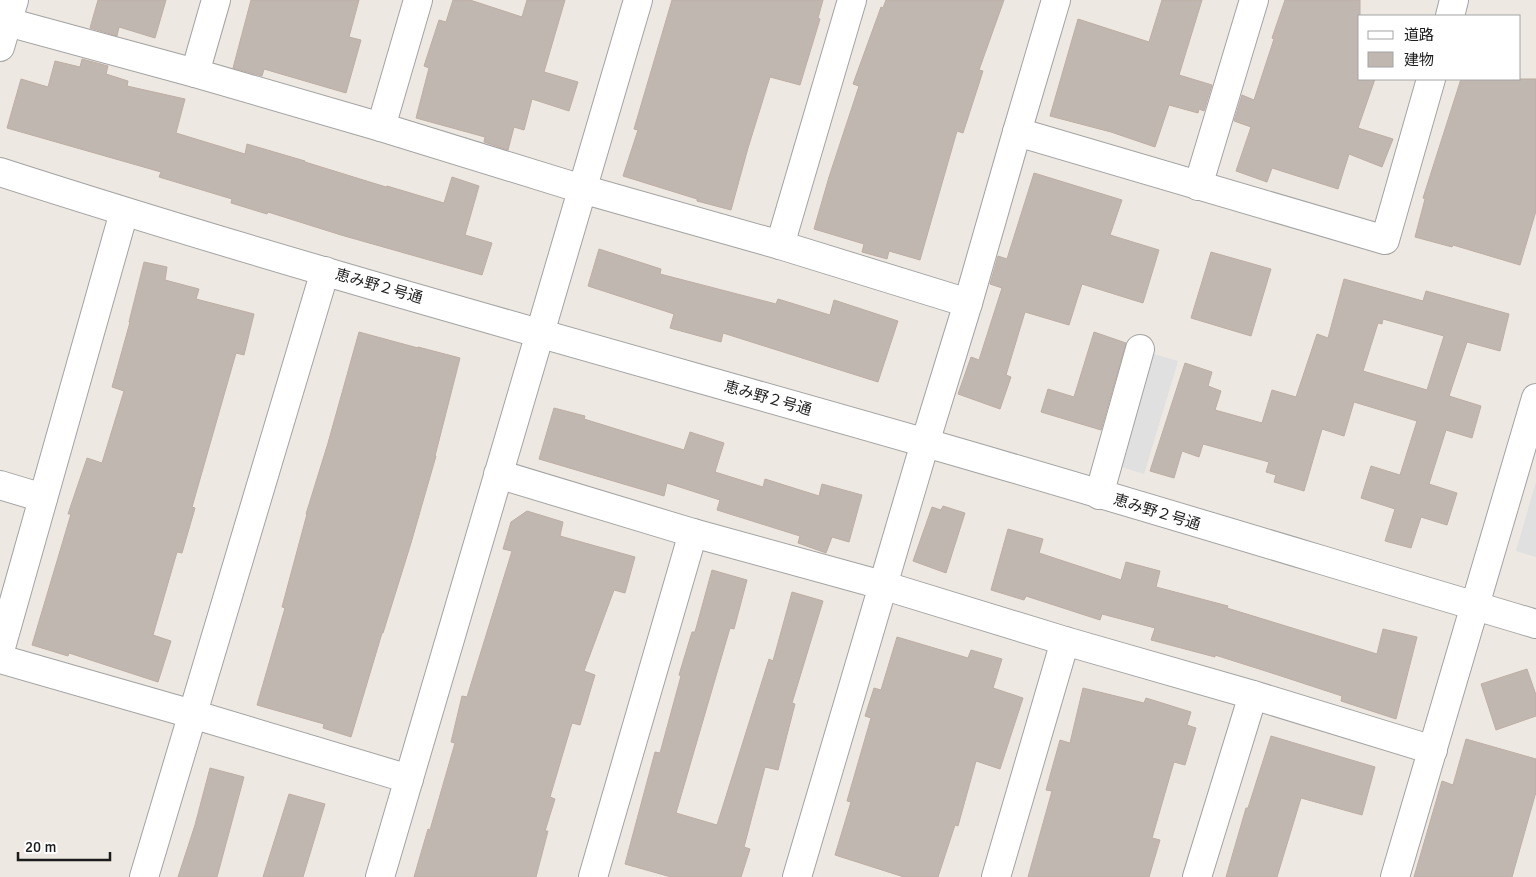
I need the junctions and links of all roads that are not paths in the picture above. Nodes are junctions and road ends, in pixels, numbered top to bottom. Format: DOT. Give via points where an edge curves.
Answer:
graph roads {
  1 [pos="216,0"];
  2 [pos="418,0"];
  3 [pos="638,0"];
  4 [pos="852,0"];
  5 [pos="1056,0"];
  6 [pos="1254,0"];
  7 [pos="1454,0"];
  8 [pos="1450,15"];
  9 [pos="5,22"];
  10 [pos="195,73"];
  11 [pos="1432,80"];
  12 [pos="381,127"];
  13 [pos="1016,132"];
  14 [pos="0,172"];
  15 [pos="1198,186"];
  16 [pos="582,189"];
  17 [pos="124,212"];
  18 [pos="780,245"];
  19 [pos="325,271"];
  20 [pos="968,303"];
  21 [pos="540,333"];
  22 [pos="1140,349"];
  23 [pos="1536,398"];
  24 [pos="925,443"];
  25 [pos="498,474"];
  26 [pos="0,485"];
  27 [pos="1099,495"];
  28 [pos="43,498"];
  29 [pos="693,533"];
  30 [pos="882,584"];
  31 [pos="1474,606"];
  32 [pos="1536,624"];
  33 [pos="1065,641"];
  34 [pos="0,651"];
  35 [pos="0,659"];
  36 [pos="1253,695"];
  37 [pos="192,714"];
  38 [pos="1433,750"];
  39 [pos="409,779"];
  40 [pos="144,877"];
  41 [pos="380,877"];
  42 [pos="593,877"];
  43 [pos="797,877"];
  44 [pos="996,877"];
  45 [pos="1197,877"];
  46 [pos="1395,877"];
  1 -- 10 [label="street"];
  2 -- 12 [label="street"];
  3 -- 16 [label="street"];
  4 -- 18 [label="street"];
  5 -- 13 [label="street"];
  6 -- 15 [label="street"];
  7 -- 8 [label="street"];
  9 -- 10 [label="street"];
  10 -- 12 [label="street"];
  11 -- 15 [label="street" via="1385,240"];
  12 -- 16 [label="street"];
  13 -- 15 [label="street"];
  13 -- 20 [label="street"];
  14 -- 17 [label="street, 恵み野２号通"];
  16 -- 18 [label="street"];
  16 -- 21 [label="street"];
  17 -- 19 [label="street, 恵み野２号通"];
  17 -- 28 [label="street"];
  18 -- 20 [label="street"];
  19 -- 21 [label="street, 恵み野２号通"];
  19 -- 37 [label="street"];
  20 -- 24 [label="street"];
  21 -- 24 [label="street, 恵み野２号通"];
  21 -- 25 [label="street"];
  22 -- 27 [label="street"];
  23 -- 31 [label="street"];
  24 -- 27 [label="street, 恵み野２号通"];
  24 -- 30 [label="street"];
  25 -- 29 [label="street"];
  25 -- 39 [label="street"];
  26 -- 28 [label="street"];
  27 -- 31 [label="street, 恵み野２号通"];
  28 -- 34 [label="street"];
  29 -- 30 [label="street"];
  29 -- 42 [label="street"];
  30 -- 33 [label="street"];
  30 -- 43 [label="street"];
  31 -- 32 [label="street, 恵み野２号通"];
  31 -- 38 [label="street"];
  33 -- 36 [label="street"];
  33 -- 44 [label="street"];
  35 -- 37 [label="street"];
  36 -- 38 [label="street"];
  36 -- 45 [label="street"];
  37 -- 39 [label="street"];
  37 -- 40 [label="street"];
  38 -- 46 [label="street"];
  39 -- 41 [label="street"];
}
